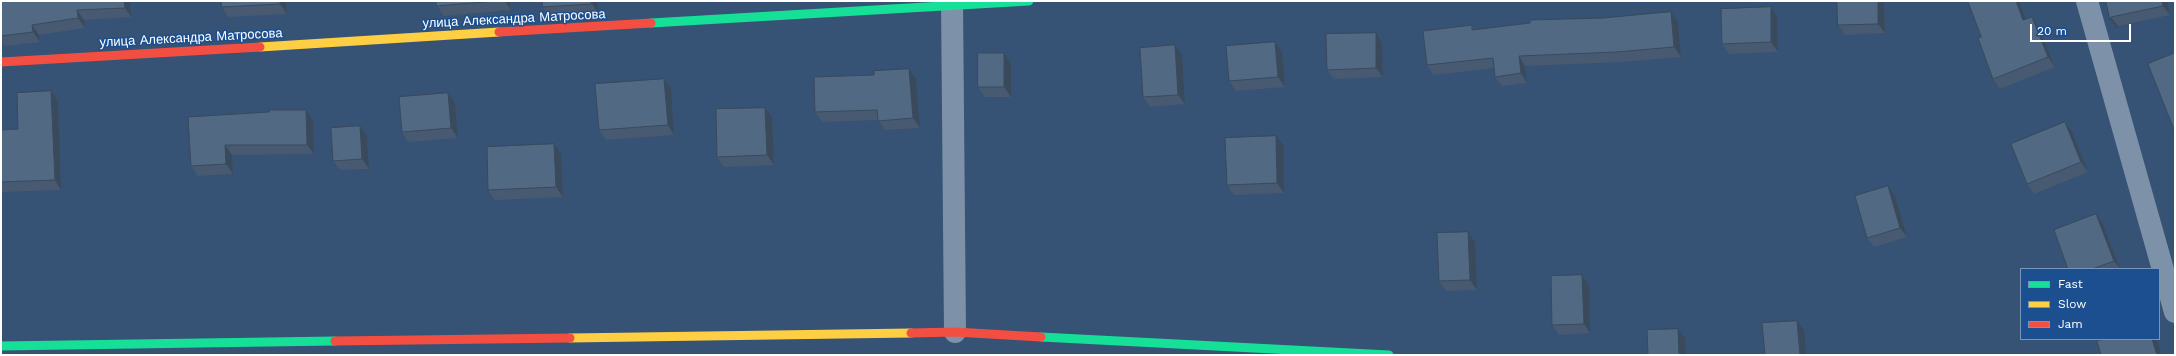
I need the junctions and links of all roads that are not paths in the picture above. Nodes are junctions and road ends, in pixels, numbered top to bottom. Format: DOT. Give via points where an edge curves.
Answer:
graph roads {
  1 [pos="1028,1"];
  2 [pos="2087,1"];
  3 [pos="952,4"];
  4 [pos="1,62"];
  5 [pos="2175,312"];
  6 [pos="955,332"];
  7 [pos="1,346"];
  8 [pos="1389,355"];
  1 -- 3 [label="street, улица Александра Матросова"];
  2 -- 5 [label="street"];
  3 -- 4 [label="street, улица Александра Матросова"];
  3 -- 6 [label="street"];
  6 -- 7 [label="street"];
  6 -- 8 [label="street"];
}
